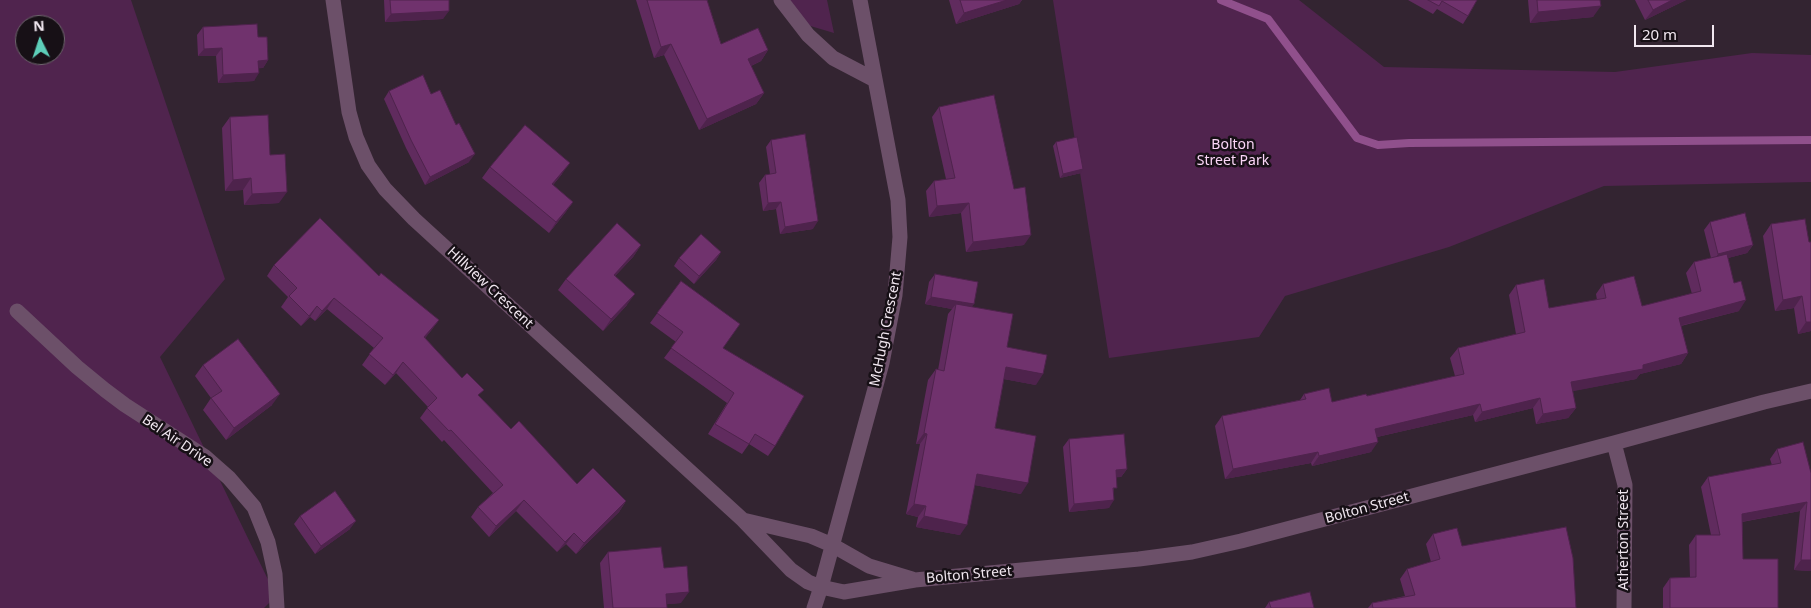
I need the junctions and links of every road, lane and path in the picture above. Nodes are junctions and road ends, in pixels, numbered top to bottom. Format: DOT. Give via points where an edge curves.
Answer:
graph roads {
  1 [pos="333,0"];
  2 [pos="781,0"];
  3 [pos="860,0"];
  4 [pos="875,80"];
  5 [pos="17,311"];
  6 [pos="1811,391"];
  7 [pos="1614,443"];
  8 [pos="743,520"];
  9 [pos="832,545"];
  10 [pos="915,580"];
  11 [pos="821,587"];
  12 [pos="277,608"];
  13 [pos="814,608"];
  14 [pos="1624,608"];
  1 -- 8 [label="street, Hillview Crescent" via="356,137 385,190"];
  2 -- 4 [label="street" via="808,35 833,58"];
  3 -- 4 [label="street, McHugh Crescent"];
  4 -- 9 [label="street, McHugh Crescent" via="898,200 900,236 895,295 882,363"];
  5 -- 12 [label="street, Bel Air Drive" via="105,390 204,456 235,485 254,507 268,542 275,574"];
  6 -- 7 [label="street, Bolton Street"];
  7 -- 10 [label="street, Bolton Street" via="1192,552"];
  7 -- 14 [label="street, Atherton Street" via="1625,485"];
  8 -- 9 [label="street, Hillview Crescent" via="810,536"];
  8 -- 11 [label="street, Hillview Crescent" via="792,570"];
  9 -- 10 [label="street, Bolton Street" via="869,566"];
  9 -- 11 [label="street"];
  10 -- 11 [label="street, Bolton Street" via="844,592"];
  11 -- 13 [label="street"];
}
